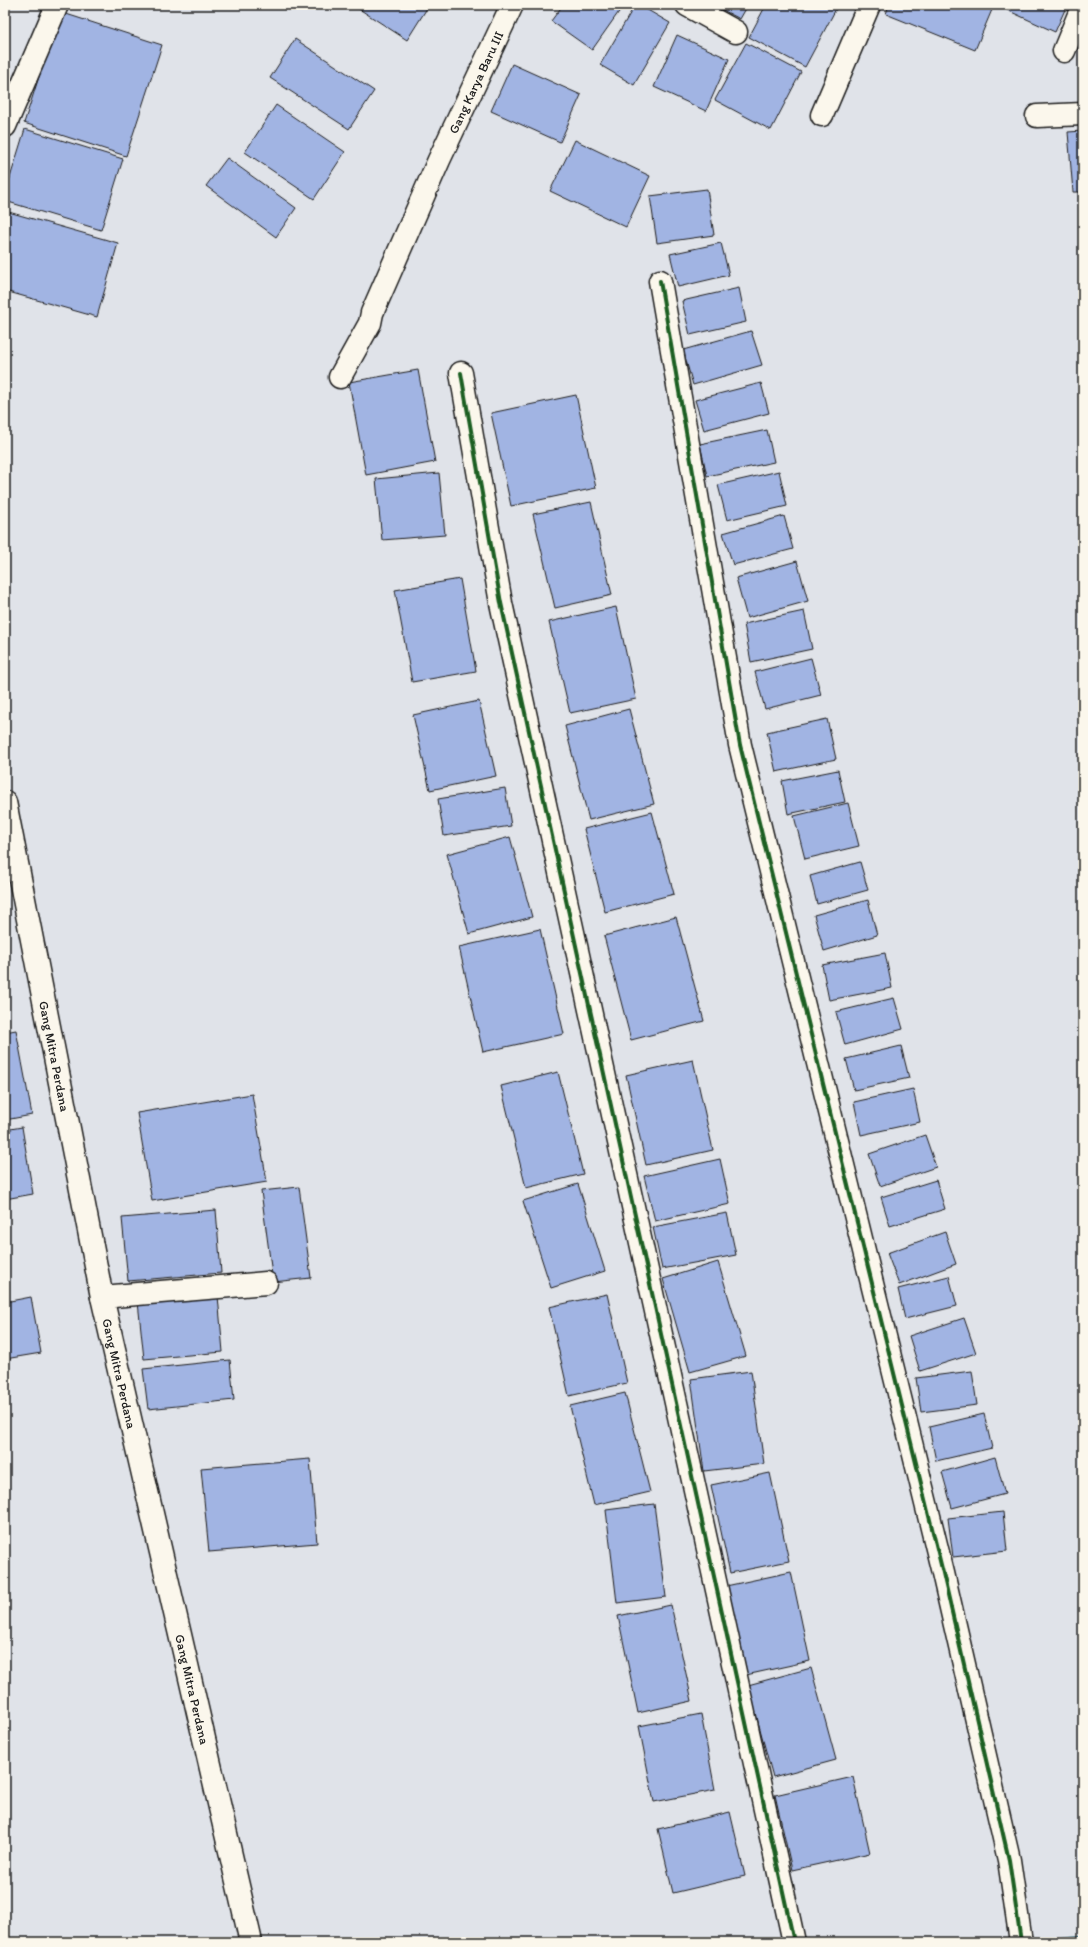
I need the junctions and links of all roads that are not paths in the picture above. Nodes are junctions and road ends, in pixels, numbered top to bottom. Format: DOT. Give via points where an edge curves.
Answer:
graph roads {
  1 [pos="57,5"];
  2 [pos="512,5"];
  3 [pos="687,5"];
  4 [pos="869,5"];
  5 [pos="1083,5"];
  6 [pos="736,32"];
  7 [pos="1064,51"];
  8 [pos="1083,114"];
  9 [pos="822,115"];
  10 [pos="1037,116"];
  11 [pos="5,126"];
  12 [pos="660,281"];
  13 [pos="461,373"];
  14 [pos="340,377"];
  15 [pos="5,802"];
  16 [pos="266,1283"];
  17 [pos="102,1297"];
  18 [pos="792,1932"];
  19 [pos="251,1942"];
  20 [pos="1021,1942"];
  1 -- 11 [label="street"];
  2 -- 14 [label="street, Gang Karya Baru III" via="440,160 372,313 370,323"];
  3 -- 6 [label="street"];
  4 -- 9 [label="street"];
  5 -- 7 [label="street"];
  8 -- 10 [label="street"];
  12 -- 20 [label="street" via="740,745 943,1573 1009,1860"];
  13 -- 18 [label="street" via="500,603"];
  15 -- 17 [label="street, Gang Mitra Perdana"];
  16 -- 17 [label="street"];
  17 -- 19 [label="street, Gang Mitra Perdana"];
}
